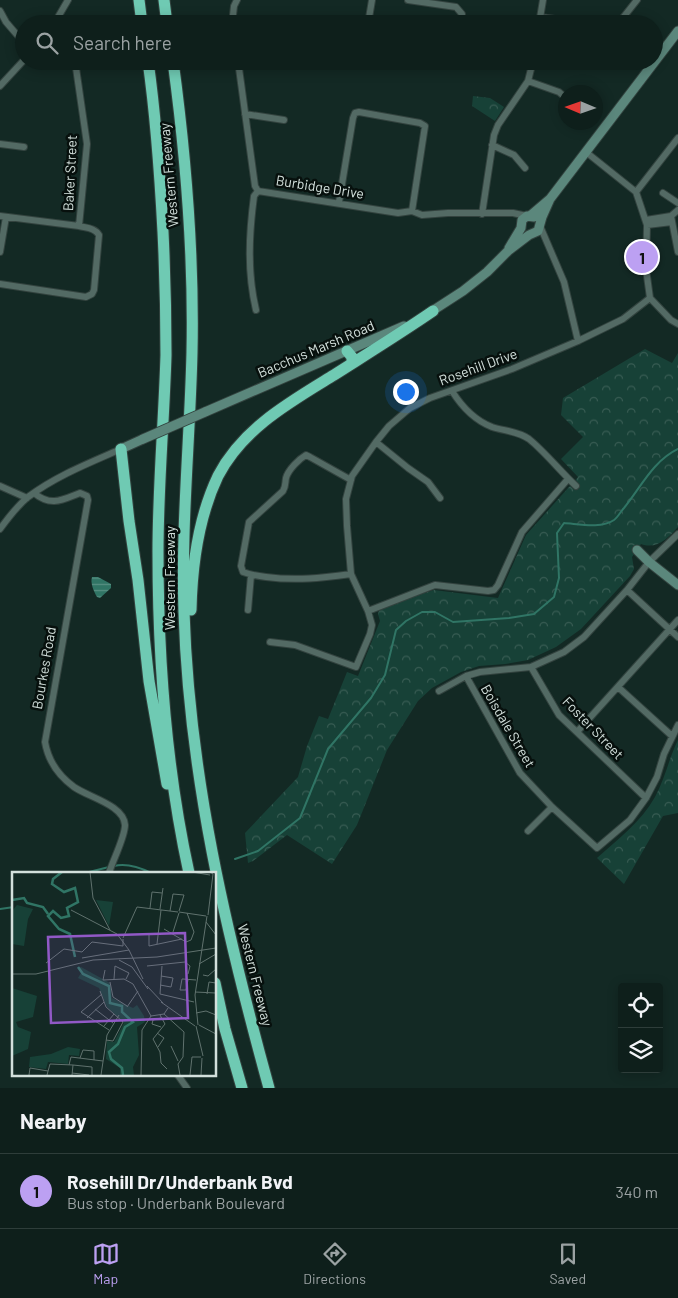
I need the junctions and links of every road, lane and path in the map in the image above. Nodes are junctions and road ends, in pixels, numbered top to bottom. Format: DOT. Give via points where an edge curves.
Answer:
graph roads {
  1 [pos="68,0"];
  2 [pos="139,0"];
  3 [pos="164,0"];
  4 [pos="237,0"];
  5 [pos="372,0"];
  6 [pos="408,0"];
  7 [pos="543,0"];
  8 [pos="637,0"];
  9 [pos="0,11"];
  10 [pos="59,15"];
  11 [pos="141,15"];
  12 [pos="166,15"];
  13 [pos="233,15"];
  14 [pos="370,15"];
  15 [pos="462,15"];
  16 [pos="541,15"];
  17 [pos="625,15"];
  18 [pos="678,31"];
  19 [pos="15,32"];
  20 [pos="663,51"];
  21 [pos="15,70"];
  22 [pos="75,70"];
  23 [pos="149,70"];
  24 [pos="174,70"];
  25 [pos="239,70"];
  26 [pos="531,70"];
  27 [pos="648,70"];
  28 [pos="528,81"];
  29 [pos="0,86"];
  30 [pos="558,92"];
  31 [pos="245,114"];
  32 [pos="284,120"];
  33 [pos="678,138"];
  34 [pos="0,144"];
  35 [pos="492,145"];
  36 [pos="24,147"];
  37 [pos="586,152"];
  38 [pos="525,168"];
  39 [pos="258,191"];
  40 [pos="636,192"];
  41 [pos="663,193"];
  42 [pos="550,199"];
  43 [pos="338,202"];
  44 [pos="678,203"];
  45 [pos="678,210"];
  46 [pos="412,211"];
  47 [pos="508,213"];
  48 [pos="482,214"];
  49 [pos="3,216"];
  50 [pos="529,216"];
  51 [pos="671,219"];
  52 [pos="646,223"];
  53 [pos="539,225"];
  54 [pos="79,226"];
  55 [pos="520,227"];
  56 [pos="531,235"];
  57 [pos="549,247"];
  58 [pos="508,251"];
  59 [pos="0,252"];
  60 [pos="678,252"];
  61 [pos="0,284"];
  62 [pos="650,298"];
  63 [pos="256,310"];
  64 [pos="433,311"];
  65 [pos="678,324"];
  66 [pos="578,341"];
  67 [pos="347,351"];
  68 [pos="352,363"];
  69 [pos="452,391"];
  70 [pos="376,442"];
  71 [pos="121,449"];
  72 [pos="568,479"];
  73 [pos="351,480"];
  74 [pos="0,486"];
  75 [pos="576,486"];
  76 [pos="34,493"];
  77 [pos="27,498"];
  78 [pos="440,498"];
  79 [pos="0,529"];
  80 [pos="678,534"];
  81 [pos="637,550"];
  82 [pos="649,562"];
  83 [pos="351,574"];
  84 [pos="251,575"];
  85 [pos="678,585"];
  86 [pos="627,590"];
  87 [pos="248,610"];
  88 [pos="368,611"];
  89 [pos="678,620"];
  90 [pos="670,629"];
  91 [pos="678,637"];
  92 [pos="270,642"];
  93 [pos="531,667"];
  94 [pos="466,676"];
  95 [pos="618,687"];
  96 [pos="439,691"];
  97 [pos="190,704"];
  98 [pos="678,725"];
  99 [pos="577,732"];
  100 [pos="672,736"];
  101 [pos="646,798"];
  102 [pos="552,807"];
  103 [pos="528,831"];
  104 [pos="184,851"];
  105 [pos="109,872"];
  106 [pos="189,872"];
  107 [pos="216,872"];
  108 [pos="216,873"];
  109 [pos="216,988"];
  110 [pos="178,1076"];
  111 [pos="187,1088"];
  112 [pos="242,1088"];
  113 [pos="268,1088"];
  1 -- 10 [label="street"];
  2 -- 11 [label="highway"];
  3 -- 12 [label="highway"];
  4 -- 13 [label="street"];
  5 -- 14 [label="street"];
  6 -- 15 [label="street" via="456,8"];
  7 -- 16 [label="street"];
  8 -- 17 [label="street"];
  9 -- 19 [label="street"];
  18 -- 20 [label="main road"];
  21 -- 29 [label="street"];
  22 -- 54 [label="street, Baker Street" via="87,144"];
  23 -- 104 [label="highway, Western Freeway" via="159,164 166,353 158,550 160,640 171,761"];
  24 -- 97 [label="highway, Western Freeway" via="192,290 184,582"];
  25 -- 31 [label="street, Burbidge Drive"];
  26 -- 28 [label="street"];
  27 -- 37 [label="main road"];
  28 -- 30 [label="street"];
  28 -- 35 [label="street" via="498,125"];
  31 -- 32 [label="street"];
  31 -- 39 [label="street, Burbidge Drive"];
  33 -- 40 [label="street"];
  34 -- 36 [label="street"];
  35 -- 38 [label="street" via="514,155"];
  35 -- 48 [label="street"];
  37 -- 40 [label="street"];
  37 -- 42 [label="main road"];
  39 -- 43 [label="street, Burbidge Drive"];
  39 -- 63 [label="street" via="254,196 249,244 251,289"];
  40 -- 52 [label="street"];
  41 -- 44 [label="street"];
  42 -- 50 [label="main road"];
  42 -- 53 [label="main road"];
  43 -- 46 [label="street, Burbidge Drive" via="398,213"];
  43 -- 46 [label="street" via="353,118 359,112 425,126"];
  45 -- 51 [label="street"];
  46 -- 48 [label="street, Burbidge Drive" via="422,215"];
  47 -- 48 [label="street, Burbidge Drive"];
  47 -- 50 [label="street, Burbidge Drive"];
  47 -- 55 [label="street"];
  49 -- 54 [label="street"];
  49 -- 59 [label="street"];
  50 -- 53 [label="main road" via="536,218"];
  50 -- 55 [label="main road" via="522,220"];
  51 -- 52 [label="street"];
  51 -- 60 [label="street"];
  52 -- 62 [label="street"];
  53 -- 56 [label="main road" via="538,231"];
  53 -- 57 [label="street"];
  54 -- 61 [label="street" via="97,231 99,235 92,294 86,297"];
  55 -- 56 [label="main road"];
  55 -- 58 [label="main road, Bacchus Marsh Road"];
  56 -- 57 [label="street" via="542,239"];
  56 -- 58 [label="main road, Bacchus Marsh Road"];
  57 -- 66 [label="street" via="564,282"];
  58 -- 64 [label="main road, Bacchus Marsh Road" via="475,282"];
  62 -- 65 [label="street"];
  62 -- 66 [label="street, Rosehill Drive" via="623,319"];
  64 -- 67 [label="main road, Bacchus Marsh Road"];
  64 -- 68 [label="highway"];
  66 -- 69 [label="street, Rosehill Drive"];
  67 -- 68 [label="highway" via="352,356"];
  67 -- 71 [label="main road, Bacchus Marsh Road, bridge"];
  68 -- 97 [label="highway" via="288,402 263,422 234,453 219,476 196,544 191,607"];
  69 -- 70 [label="street, Rosehill Drive" via="410,408"];
  69 -- 72 [label="street" via="476,419 528,439"];
  70 -- 73 [label="street, Rosehill Drive"];
  70 -- 78 [label="street" via="428,482"];
  71 -- 76 [label="street" via="71,471"];
  71 -- 104 [label="highway" via="153,712 170,802"];
  72 -- 75 [label="street"];
  72 -- 88 [label="street" via="522,532 494,590 435,585"];
  73 -- 83 [label="street, Rosehill Drive" via="346,508"];
  73 -- 84 [label="street" via="306,455 301,458 286,476 283,491 249,522 241,566"];
  74 -- 77 [label="street"];
  76 -- 77 [label="street"];
  76 -- 105 [label="street, Bourkes Road" via="52,501 80,493 88,500 45,742 50,760 63,777 118,811 124,819 124,835"];
  77 -- 79 [label="street"];
  80 -- 82 [label="street"];
  81 -- 82 [label="main road"];
  82 -- 85 [label="main road"];
  82 -- 86 [label="street"];
  83 -- 84 [label="street" via="288,580"];
  83 -- 88 [label="street, Rosehill Drive"];
  84 -- 87 [label="street"];
  86 -- 90 [label="street"];
  86 -- 93 [label="street" via="584,637 564,652"];
  88 -- 92 [label="street, Rosehill Drive" via="372,625 356,667 295,645"];
  89 -- 90 [label="street"];
  90 -- 91 [label="street"];
  90 -- 95 [label="street"];
  93 -- 94 [label="street"];
  93 -- 99 [label="street, Foster Street" via="559,715"];
  94 -- 96 [label="street"];
  94 -- 102 [label="street, Boisdale Street" via="520,773"];
  95 -- 99 [label="street"];
  95 -- 100 [label="street"];
  97 -- 107 [label="highway, Western Freeway" via="200,786"];
  98 -- 100 [label="street"];
  99 -- 101 [label="street, Foster Street"];
  100 -- 101 [label="street"];
  101 -- 102 [label="street, Boisdale Street" via="630,820 597,848"];
  102 -- 103 [label="street"];
  104 -- 106 [label="highway, Western Freeway"];
  108 -- 113 [label="highway, Western Freeway"];
  109 -- 112 [label="highway"];
  110 -- 111 [label="street"];
}
